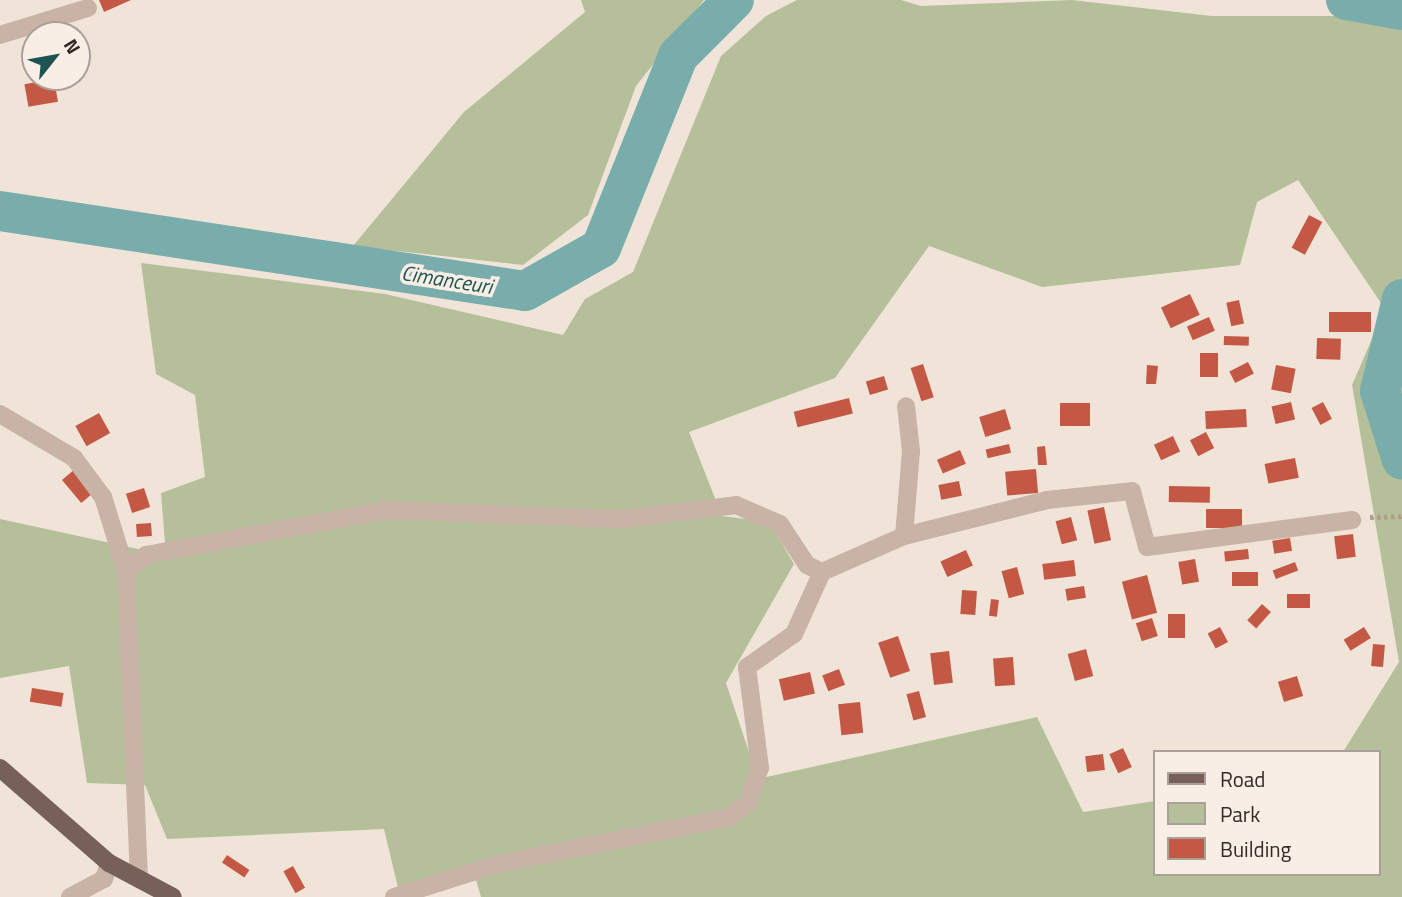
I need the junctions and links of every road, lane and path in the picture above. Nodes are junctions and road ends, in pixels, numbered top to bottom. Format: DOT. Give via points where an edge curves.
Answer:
graph roads {
  1 [pos="88,8"];
  2 [pos="0,35"];
  3 [pos="906,406"];
  4 [pos="0,414"];
  5 [pos="1402,516"];
  6 [pos="1352,520"];
  7 [pos="904,536"];
  8 [pos="126,571"];
  9 [pos="821,572"];
  10 [pos="0,768"];
  11 [pos="109,863"];
  12 [pos="139,879"];
  13 [pos="70,897"];
  14 [pos="173,897"];
  15 [pos="394,897"];
  1 -- 2 [label="street"];
  3 -- 7 [label="street" via="911,451"];
  4 -- 8 [label="street" via="74,458 103,497"];
  5 -- 6 [label="path"];
  6 -- 7 [label="street" via="1147,547 1132,491 1047,500"];
  7 -- 9 [label="street"];
  8 -- 9 [label="street" via="146,555 386,510 621,519 736,505 780,524 807,565"];
  8 -- 12 [label="street"];
  9 -- 15 [label="street" via="794,635 747,667 760,768 748,804 727,818 498,864"];
  10 -- 11 [label="main road"];
  11 -- 12 [label="main road"];
  11 -- 13 [label="street" via="104,879"];
  12 -- 14 [label="main road"];
}
